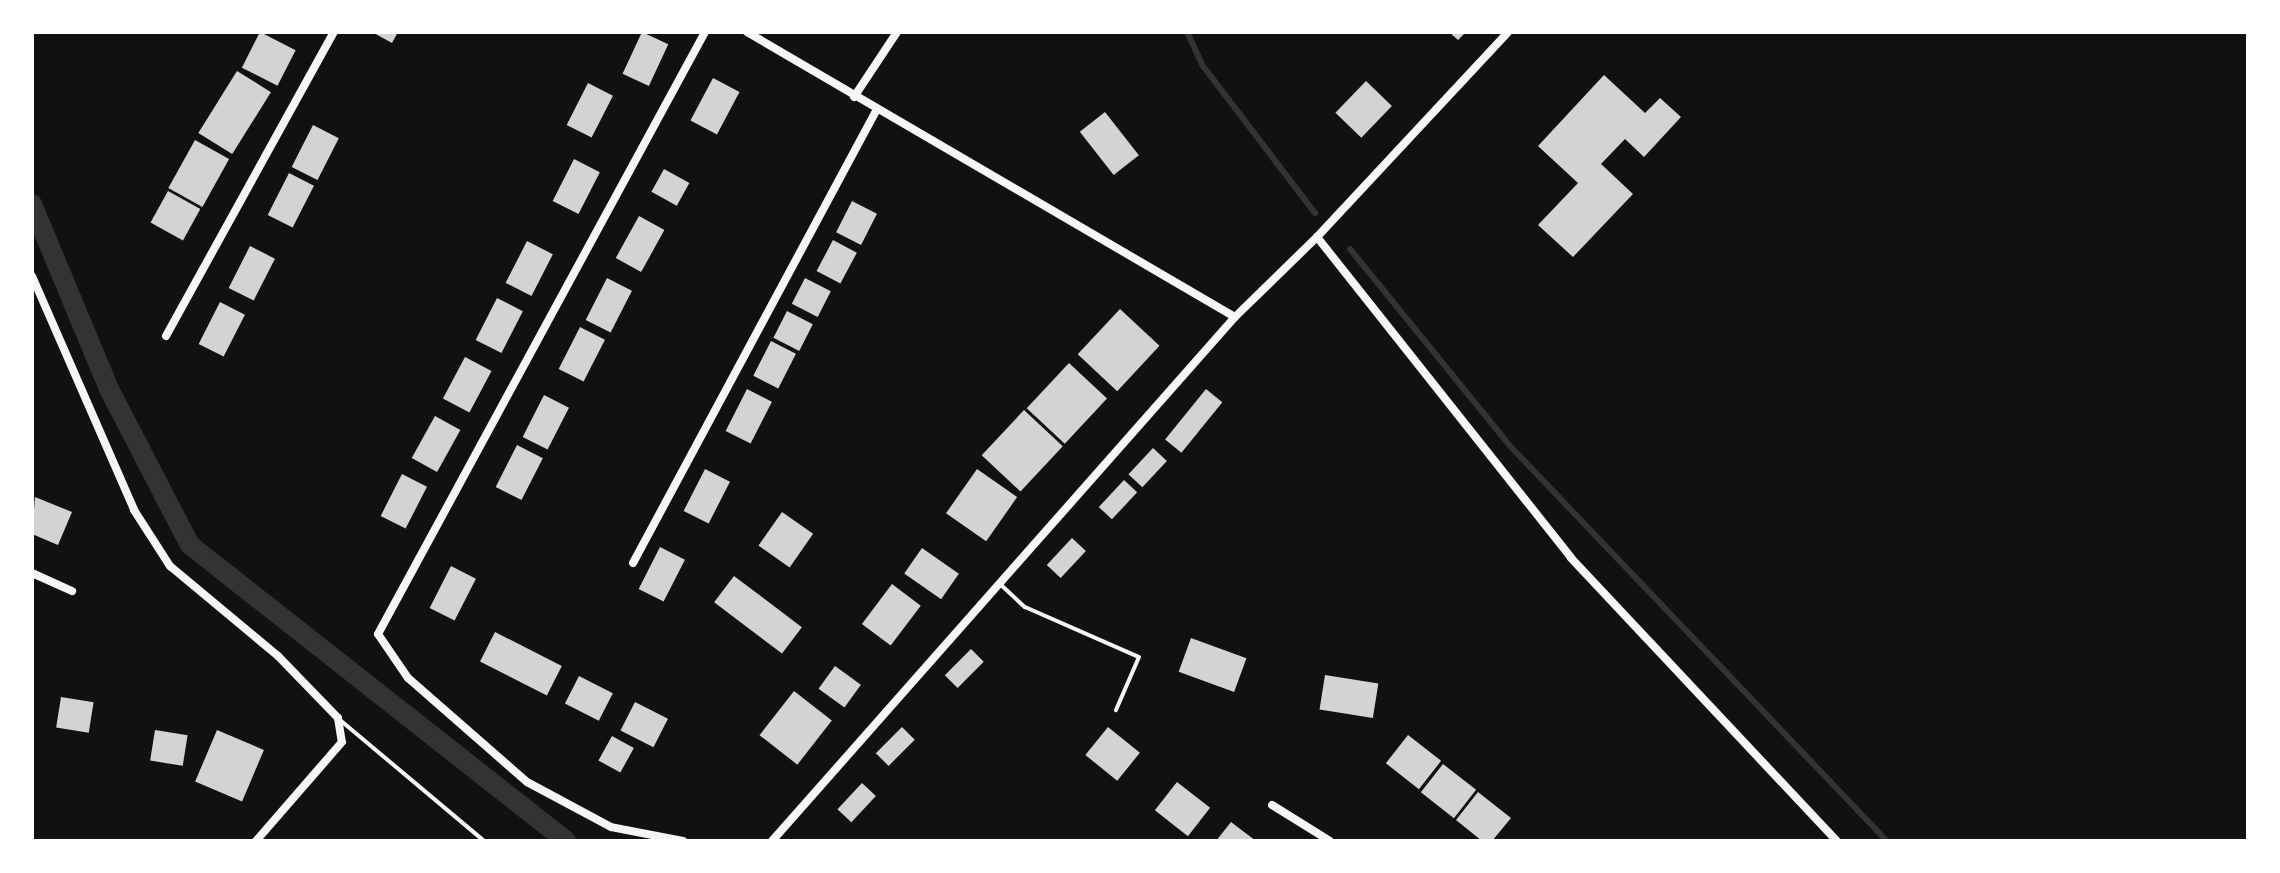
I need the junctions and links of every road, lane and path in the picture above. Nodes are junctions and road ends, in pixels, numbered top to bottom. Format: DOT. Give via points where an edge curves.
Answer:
graph roads {
  1 [pos="334,32"];
  2 [pos="705,32"];
  3 [pos="747,32"];
  4 [pos="897,32"];
  5 [pos="1508,32"];
  6 [pos="854,97"];
  7 [pos="877,109"];
  8 [pos="1317,237"];
  9 [pos="32,276"];
  10 [pos="1235,317"];
  11 [pos="166,336"];
  12 [pos="633,563"];
  13 [pos="32,573"];
  14 [pos="1000,584"];
  15 [pos="72,591"];
  16 [pos="1116,710"];
  17 [pos="338,718"];
  18 [pos="1272,805"];
  19 [pos="256,841"];
  20 [pos="484,841"];
  21 [pos="683,841"];
  22 [pos="772,841"];
  23 [pos="1330,841"];
  24 [pos="1837,841"];
  1 -- 11 [label="street"];
  2 -- 21 [label="street" via="378,634 408,678 527,782 611,827"];
  3 -- 6 [label="street"];
  4 -- 6 [label="street"];
  5 -- 8 [label="street"];
  6 -- 7 [label="street"];
  7 -- 10 [label="street"];
  7 -- 12 [label="street"];
  8 -- 10 [label="street"];
  8 -- 24 [label="street" via="1571,558"];
  9 -- 17 [label="street" via="134,510 170,566 278,656"];
  10 -- 14 [label="street"];
  13 -- 15 [label="street"];
  14 -- 16 [label="lane" via="1025,607 1139,657"];
  14 -- 22 [label="street"];
  17 -- 19 [label="street" via="342,742"];
  17 -- 20 [label="lane"];
  18 -- 23 [label="street"];
}
